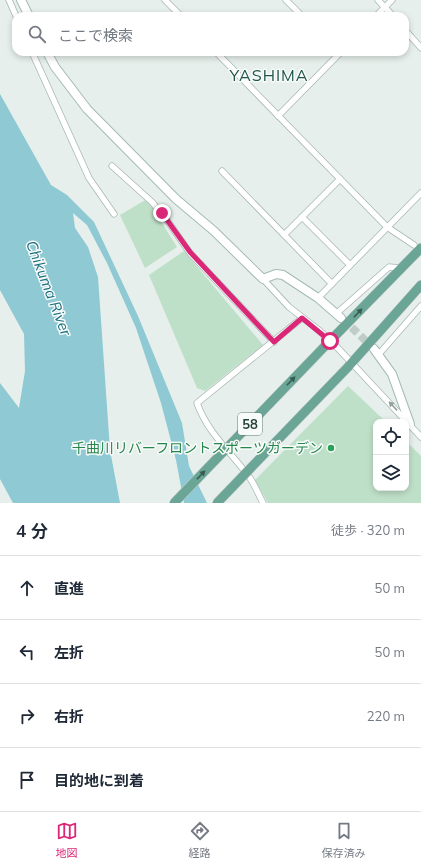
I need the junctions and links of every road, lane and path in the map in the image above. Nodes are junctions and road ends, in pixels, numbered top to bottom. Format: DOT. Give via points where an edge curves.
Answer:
graph roads {
  1 [pos="9,0"];
  2 [pos="21,0"];
  3 [pos="165,0"];
  4 [pos="286,0"];
  5 [pos="378,0"];
  6 [pos="392,0"];
  7 [pos="385,7"];
  8 [pos="14,12"];
  9 [pos="27,12"];
  10 [pos="177,12"];
  11 [pos="298,12"];
  12 [pos="380,12"];
  13 [pos="389,12"];
  14 [pos="409,34"];
  15 [pos="421,48"];
  16 [pos="34,56"];
  17 [pos="49,56"];
  18 [pos="220,56"];
  19 [pos="336,56"];
  20 [pos="278,116"];
  21 [pos="112,166"];
  22 [pos="222,171"];
  23 [pos="340,179"];
  24 [pos="421,193"];
  25 [pos="114,214"];
  26 [pos="302,217"];
  27 [pos="387,227"];
  28 [pos="284,235"];
  29 [pos="417,246"];
  30 [pos="350,265"];
  31 [pos="401,268"];
  32 [pos="263,279"];
  33 [pos="332,284"];
  34 [pos="421,285"];
  35 [pos="318,298"];
  36 [pos="421,306"];
  37 [pos="339,316"];
  38 [pos="302,318"];
  39 [pos="274,342"];
  40 [pos="328,343"];
  41 [pos="376,352"];
  42 [pos="350,365"];
  43 [pos="410,424"];
  44 [pos="421,437"];
  45 [pos="174,503"];
  46 [pos="217,503"];
  47 [pos="263,503"];
  1 -- 8 [label="street"];
  2 -- 9 [label="street"];
  3 -- 10 [label="street"];
  4 -- 11 [label="street"];
  5 -- 7 [label="street"];
  6 -- 7 [label="street"];
  7 -- 12 [label="street"];
  7 -- 13 [label="street"];
  14 -- 15 [label="street"];
  16 -- 25 [label="street" via="89,178"];
  17 -- 32 [label="street" via="54,67 87,109 176,199 214,231"];
  18 -- 20 [label="street"];
  19 -- 20 [label="street"];
  20 -- 23 [label="street"];
  21 -- 39 [label="street" via="152,202 190,252"];
  22 -- 28 [label="street"];
  23 -- 26 [label="street"];
  23 -- 27 [label="street"];
  24 -- 27 [label="street"];
  26 -- 28 [label="street"];
  26 -- 30 [label="street"];
  27 -- 29 [label="street"];
  27 -- 30 [label="street"];
  28 -- 33 [label="street"];
  29 -- 31 [label="main road, 58"];
  30 -- 33 [label="street"];
  31 -- 37 [label="street" via="389,267"];
  40 -- 31 [label="main road, 58, one-way"];
  32 -- 35 [label="street" via="276,274 283,275"];
  32 -- 38 [label="street"];
  33 -- 35 [label="street"];
  34 -- 42 [label="main road, 58"];
  35 -- 37 [label="street"];
  36 -- 41 [label="street"];
  38 -- 39 [label="street"];
  38 -- 40 [label="street"];
  39 -- 47 [label="street" via="197,403 202,418 251,479"];
  40 -- 42 [label="street"];
  45 -- 40 [label="main road, 58, one-way, bridge"];
  41 -- 43 [label="street" via="392,374"];
  43 -- 42 [label="street, one-way"];
  42 -- 46 [label="main road, 58, bridge"];
  43 -- 44 [label="street"];
}
